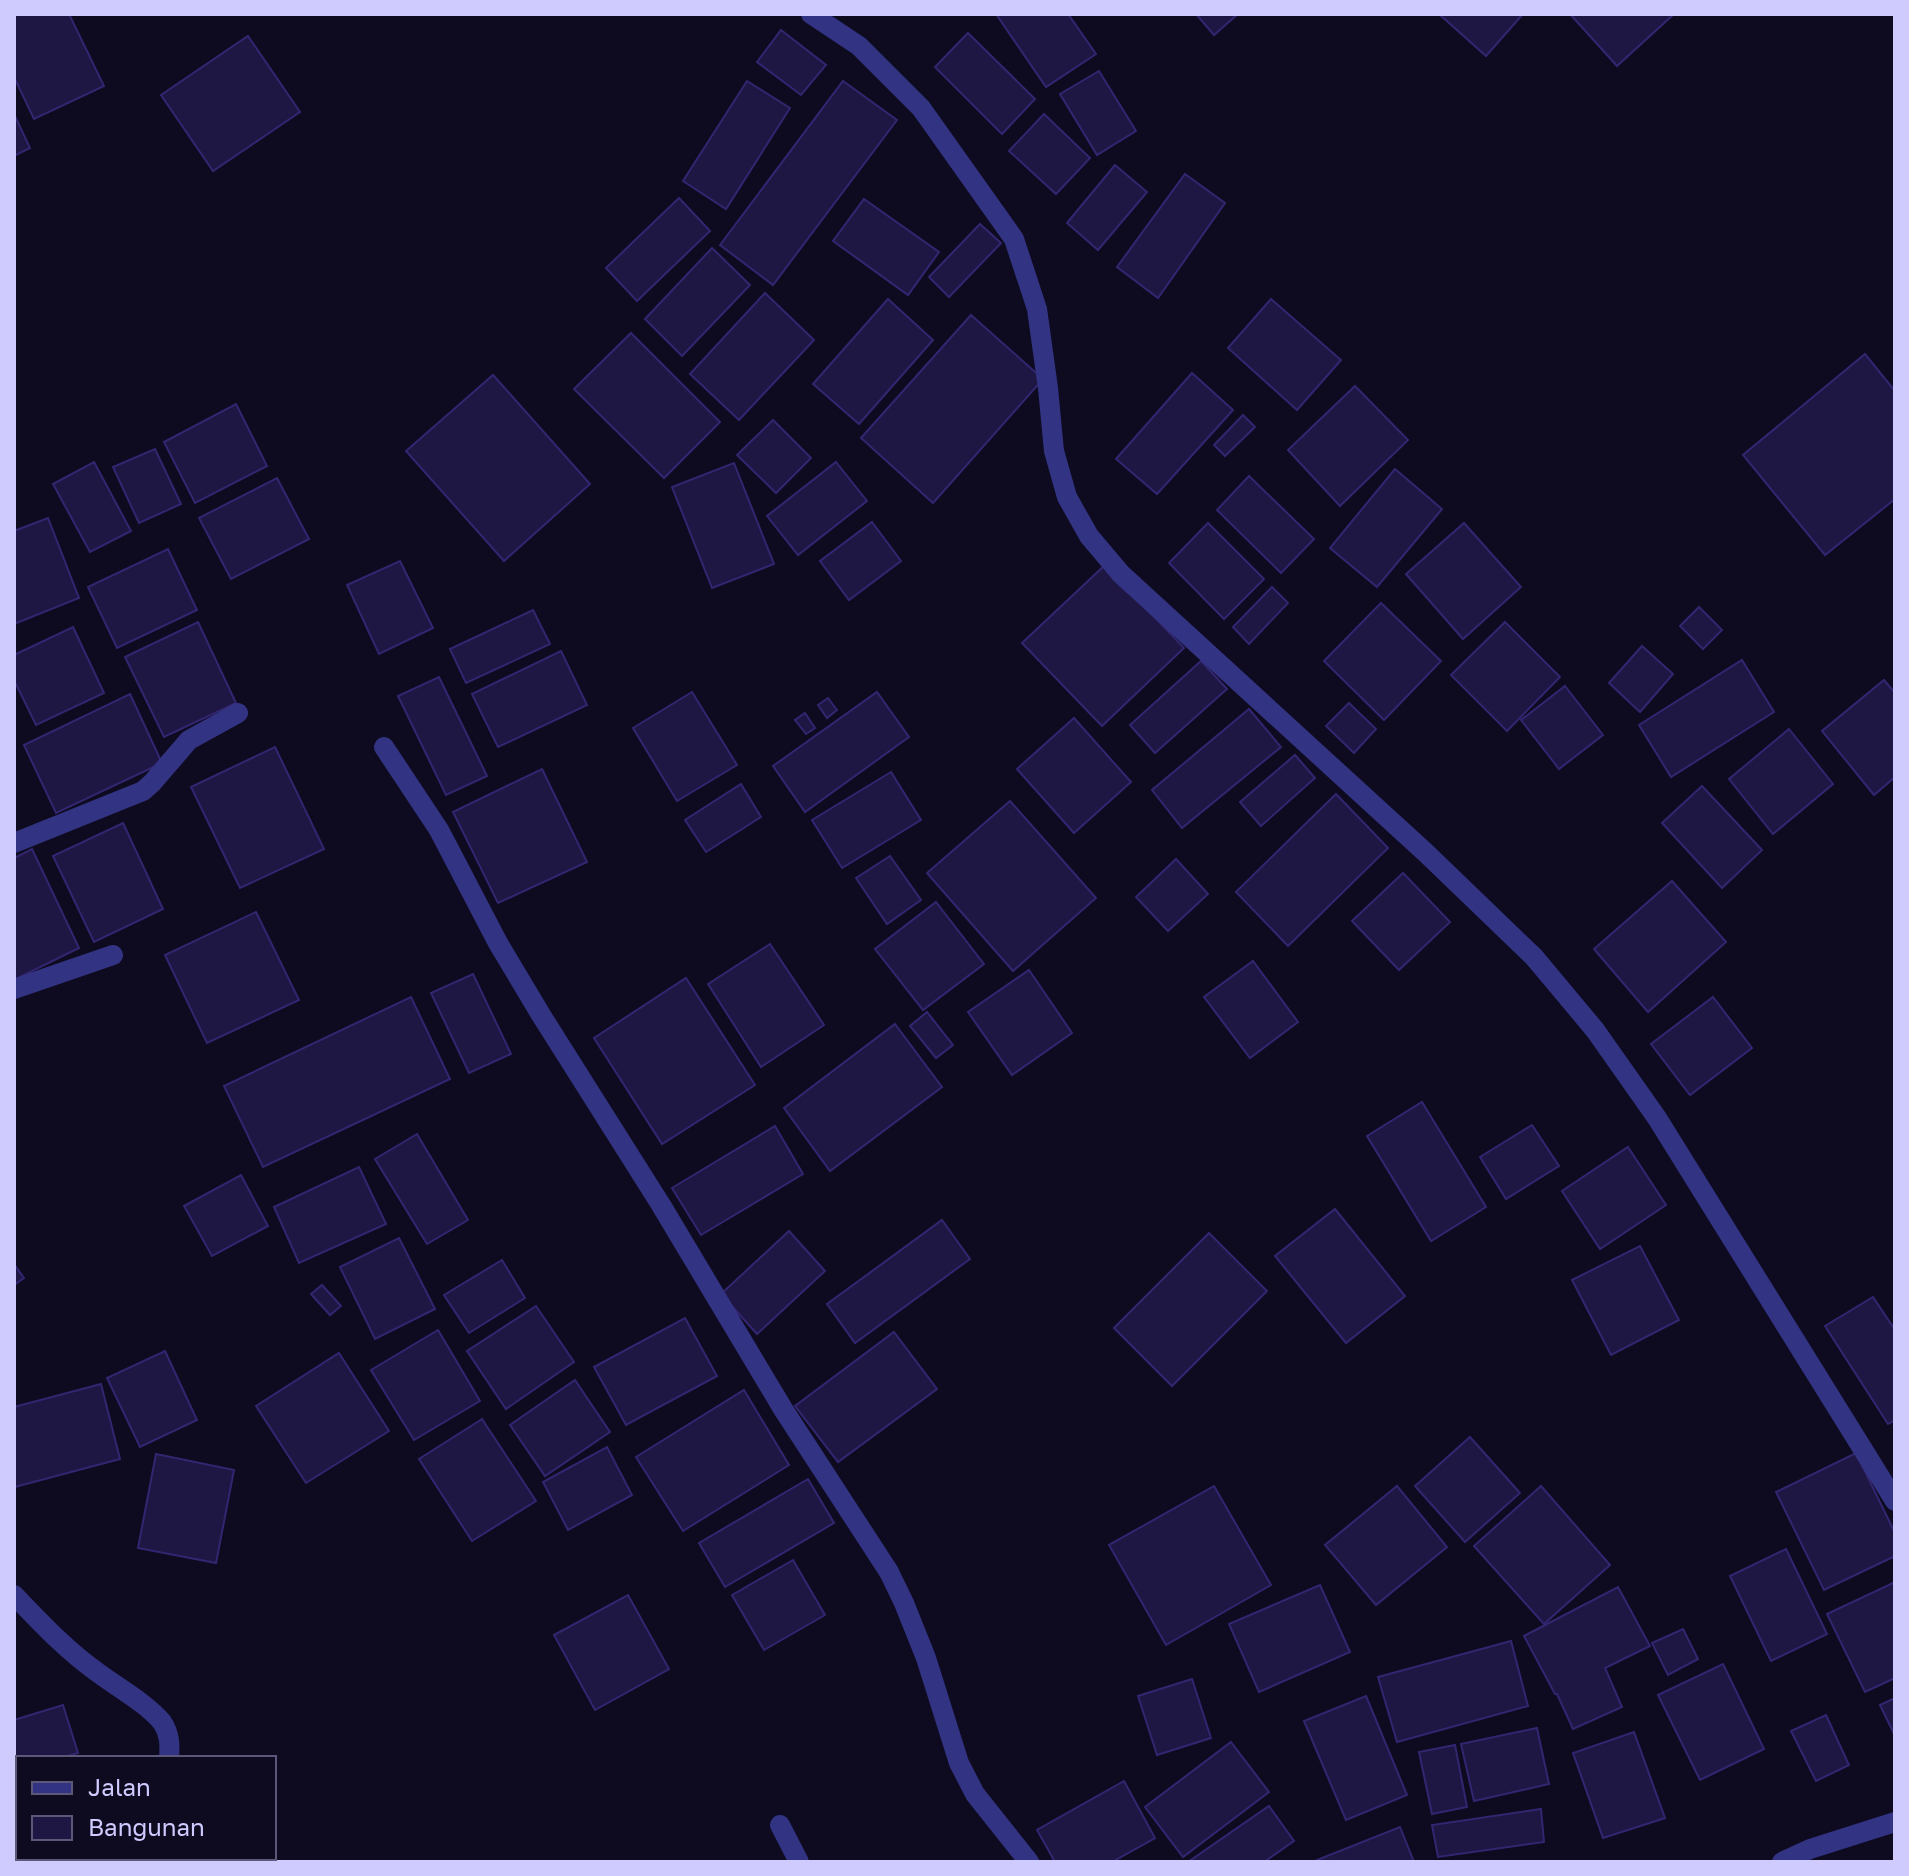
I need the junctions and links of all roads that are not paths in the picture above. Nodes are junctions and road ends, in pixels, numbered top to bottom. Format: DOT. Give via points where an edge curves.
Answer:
graph roads {
  1 [pos="811,14"];
  2 [pos="238,713"];
  3 [pos="384,747"];
  4 [pos="14,843"];
  5 [pos="113,955"];
  6 [pos="14,989"];
  7 [pos="1895,1501"];
  8 [pos="14,1595"];
  9 [pos="169,1756"];
  10 [pos="1895,1822"];
  11 [pos="780,1825"];
  12 [pos="799,1862"];
  13 [pos="1029,1862"];
  14 [pos="1782,1862"];
  1 -- 7 [label="street" via="859,46 921,108 1014,239 1037,309 1054,451 1067,497 1089,536 1121,574 1448,873 1534,957 1595,1030 1657,1118"];
  2 -- 4 [label="street" via="189,740 143,791"];
  3 -- 13 [label="street" via="439,830 541,1015 889,1572 926,1658 959,1763 975,1794"];
  5 -- 6 [label="street"];
  8 -- 9 [label="street" via="50,1633 162,1722 170,1738"];
  10 -- 14 [label="street"];
  11 -- 12 [label="street"];
}
